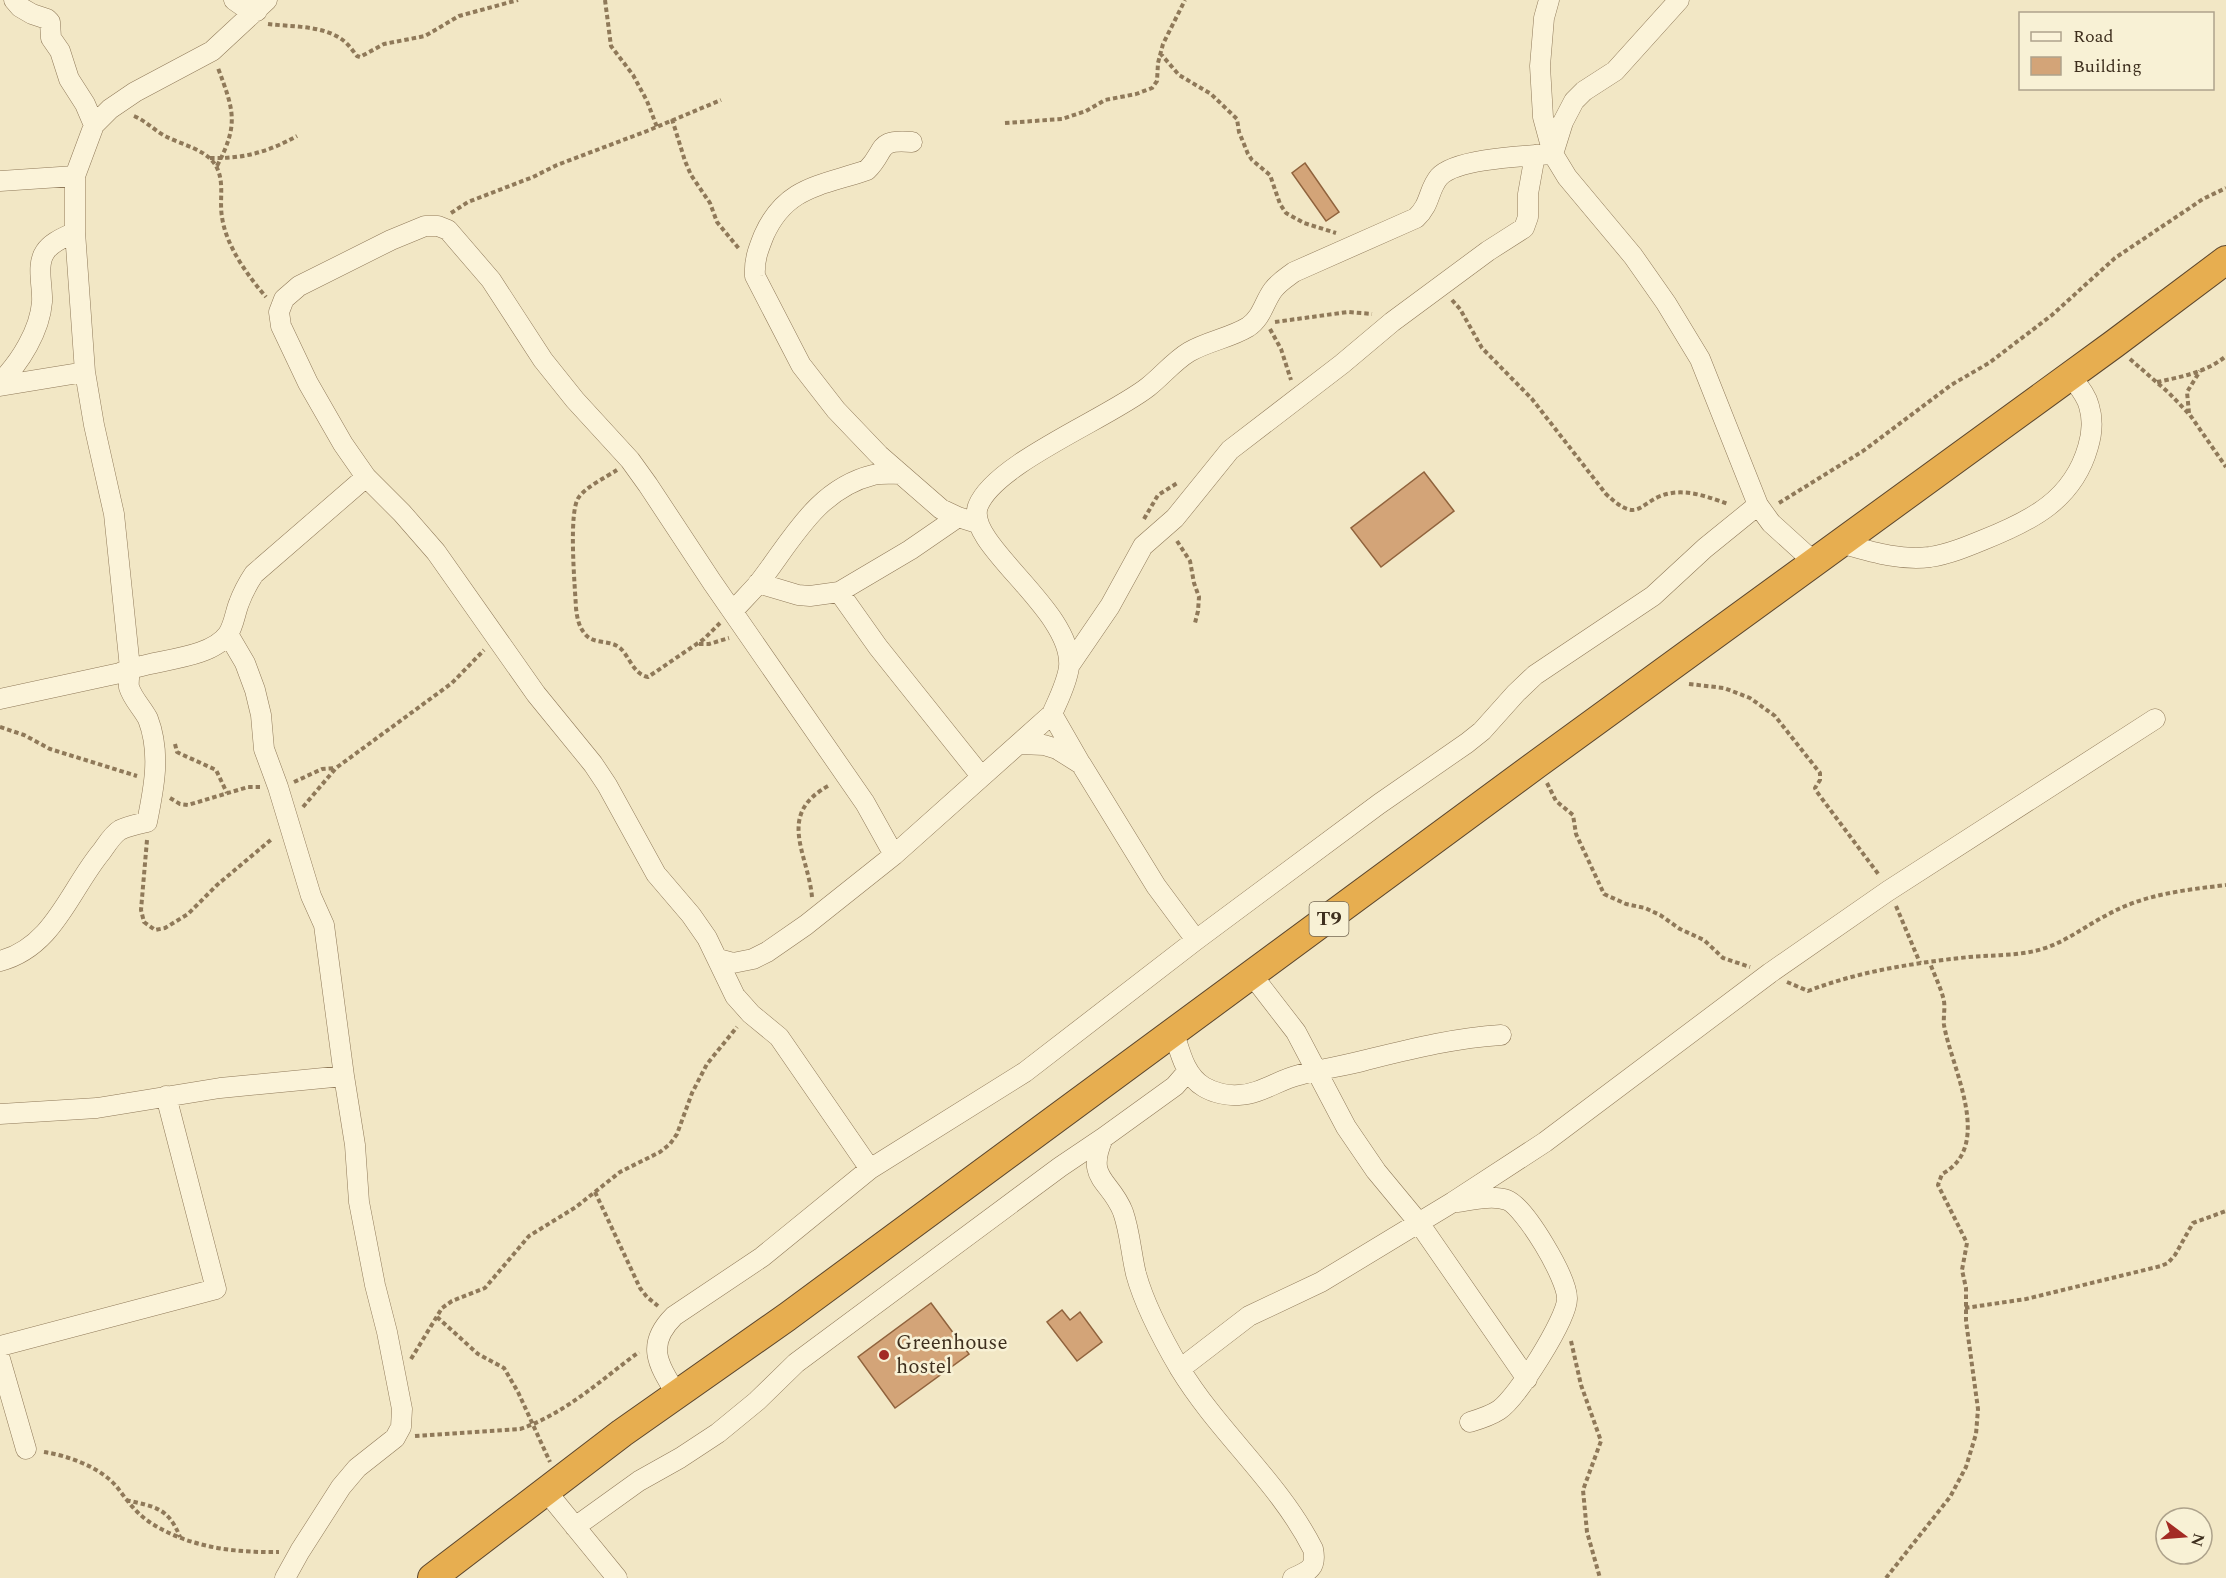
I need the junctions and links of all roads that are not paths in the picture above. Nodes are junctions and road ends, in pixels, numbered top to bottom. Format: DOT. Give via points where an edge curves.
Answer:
graph roads {
  1 [pos="14,0"];
  2 [pos="234,0"];
  3 [pos="1549,0"];
  4 [pos="1679,0"];
  5 [pos="257,11"];
  6 [pos="94,125"];
  7 [pos="912,142"];
  8 [pos="1544,155"];
  9 [pos="75,176"];
  10 [pos="0,181"];
  11 [pos="75,232"];
  12 [pos="2226,260"];
  13 [pos="85,372"];
  14 [pos="2070,375"];
  15 [pos="0,384"];
  16 [pos="901,474"];
  17 [pos="366,477"];
  18 [pos="1753,508"];
  19 [pos="958,518"];
  20 [pos="977,523"];
  21 [pos="1840,543"];
  22 [pos="1814,562"];
  23 [pos="758,583"];
  24 [pos="839,592"];
  25 [pos="733,611"];
  26 [pos="228,634"];
  27 [pos="1069,666"];
  28 [pos="130,668"];
  29 [pos="0,699"];
  30 [pos="1052,714"];
  31 [pos="2156,719"];
  32 [pos="1020,744"];
  33 [pos="1081,764"];
  34 [pos="981,776"];
  35 [pos="894,855"];
  36 [pos="1196,940"];
  37 [pos="717,959"];
  38 [pos="1,962"];
  39 [pos="1252,975"];
  40 [pos="1174,1033"];
  41 [pos="1501,1035"];
  42 [pos="1188,1071"];
  43 [pos="1317,1071"];
  44 [pos="344,1076"];
  45 [pos="166,1096"];
  46 [pos="0,1114"];
  47 [pos="1103,1138"];
  48 [pos="870,1169"];
  49 [pos="1453,1202"];
  50 [pos="1403,1204"];
  51 [pos="1419,1223"];
  52 [pos="0,1346"];
  53 [pos="0,1359"];
  54 [pos="1180,1369"];
  55 [pos="1527,1379"];
  56 [pos="677,1395"];
  57 [pos="1470,1422"];
  58 [pos="26,1449"];
  59 [pos="553,1486"];
  60 [pos="575,1527"];
  61 [pos="285,1578"];
  62 [pos="432,1578"];
  63 [pos="617,1578"];
  64 [pos="1293,1578"];
  1 -- 6 [label="street" via="50,22 51,38"];
  2 -- 5 [label="street"];
  3 -- 8 [label="street" via="1540,66"];
  4 -- 8 [label="street" via="1622,64 1574,101"];
  5 -- 6 [label="street" via="212,51 135,92"];
  6 -- 9 [label="street"];
  7 -- 16 [label="street" via="889,142 867,170 792,197 777,211 754,261 755,276 801,365 843,418"];
  8 -- 18 [label="street" via="1633,256 1700,359"];
  8 -- 20 [label="street" via="1493,159 1446,171 1416,218 1294,272 1272,291 1257,319 1248,327 1186,353 1148,387 1018,465 989,490 978,507"];
  8 -- 27 [label="street" via="1528,194 1524,228 1392,322 1230,450 1175,518 1143,546 1110,606"];
  9 -- 10 [label="street"];
  9 -- 11 [label="street"];
  11 -- 13 [label="street"];
  11 -- 15 [label="street" via="44,252 40,317"];
  12 -- 14 [label="highway, T9"];
  13 -- 15 [label="street"];
  13 -- 28 [label="street" via="114,514"];
  14 -- 21 [label="highway, T9"];
  14 -- 21 [label="street" via="2090,406 2091,437 2075,479 2051,505 2002,532 1929,557 1882,554"];
  16 -- 19 [label="street" via="941,509"];
  16 -- 23 [label="street" via="875,475 836,492 813,510"];
  17 -- 25 [label="street" via="308,383 281,326 279,312 284,299 299,286 391,240 425,226 438,226 462,244 491,280 543,360 630,460"];
  17 -- 26 [label="street" via="254,574"];
  17 -- 37 [label="street" via="436,552 536,694 593,764 645,858 691,915"];
  18 -- 22 [label="street"];
  18 -- 36 [label="street" via="1653,596 1535,675 1467,743"];
  19 -- 20 [label="street"];
  19 -- 24 [label="street"];
  20 -- 27 [label="street" via="1049,613 1064,637"];
  21 -- 22 [label="highway, T9"];
  22 -- 39 [label="highway, T9"];
  23 -- 24 [label="street" via="798,595"];
  23 -- 25 [label="street"];
  24 -- 34 [label="street" via="884,656"];
  25 -- 35 [label="street" via="865,803"];
  26 -- 28 [label="street" via="195,653"];
  26 -- 44 [label="street" via="255,690 264,748 311,896 324,925"];
  27 -- 30 [label="street"];
  28 -- 29 [label="street"];
  28 -- 38 [label="street" via="129,687 148,720 155,747 147,822 118,831 88,867 69,903 47,930 22,953"];
  30 -- 32 [label="street"];
  30 -- 33 [label="street"];
  31 -- 49 [label="street" via="1888,891 1770,973 1545,1142"];
  32 -- 33 [label="street" via="1057,749"];
  32 -- 34 [label="street"];
  33 -- 36 [label="street" via="1156,886"];
  34 -- 35 [label="street"];
  35 -- 37 [label="street" via="767,952 733,963"];
  36 -- 48 [label="street" via="1025,1072"];
  37 -- 48 [label="street" via="735,996 779,1037"];
  39 -- 40 [label="highway, T9"];
  39 -- 43 [label="street" via="1296,1032"];
  40 -- 42 [label="street"];
  40 -- 56 [label="highway, T9"];
  41 -- 43 [label="street" via="1424,1045"];
  42 -- 43 [label="street" via="1205,1088 1238,1095"];
  42 -- 47 [label="street" via="1175,1086"];
  43 -- 50 [label="street" via="1346,1126"];
  44 -- 45 [label="street"];
  44 -- 61 [label="street" via="359,1202 402,1409 401,1427 395,1438 357,1468 341,1487"];
  45 -- 46 [label="street" via="97,1108"];
  45 -- 52 [label="street" via="216,1289"];
  47 -- 54 [label="street" via="1096,1164 1100,1178 1122,1210 1141,1291"];
  47 -- 60 [label="street" via="796,1363 718,1433 639,1481"];
  48 -- 56 [label="street" via="762,1257 662,1328 656,1354"];
  49 -- 50 [label="street"];
  49 -- 51 [label="street"];
  49 -- 55 [label="street" via="1495,1198 1520,1208 1564,1281 1568,1301"];
  50 -- 51 [label="street"];
  51 -- 54 [label="street" via="1321,1282 1249,1316"];
  51 -- 55 [label="street"];
  53 -- 58 [label="street"];
  54 -- 64 [label="street" via="1307,1538 1315,1559 1313,1566"];
  55 -- 57 [label="street" via="1500,1409"];
  56 -- 59 [label="highway, T9"];
  59 -- 60 [label="street"];
  59 -- 62 [label="highway, T9"];
  60 -- 63 [label="street"];
}
